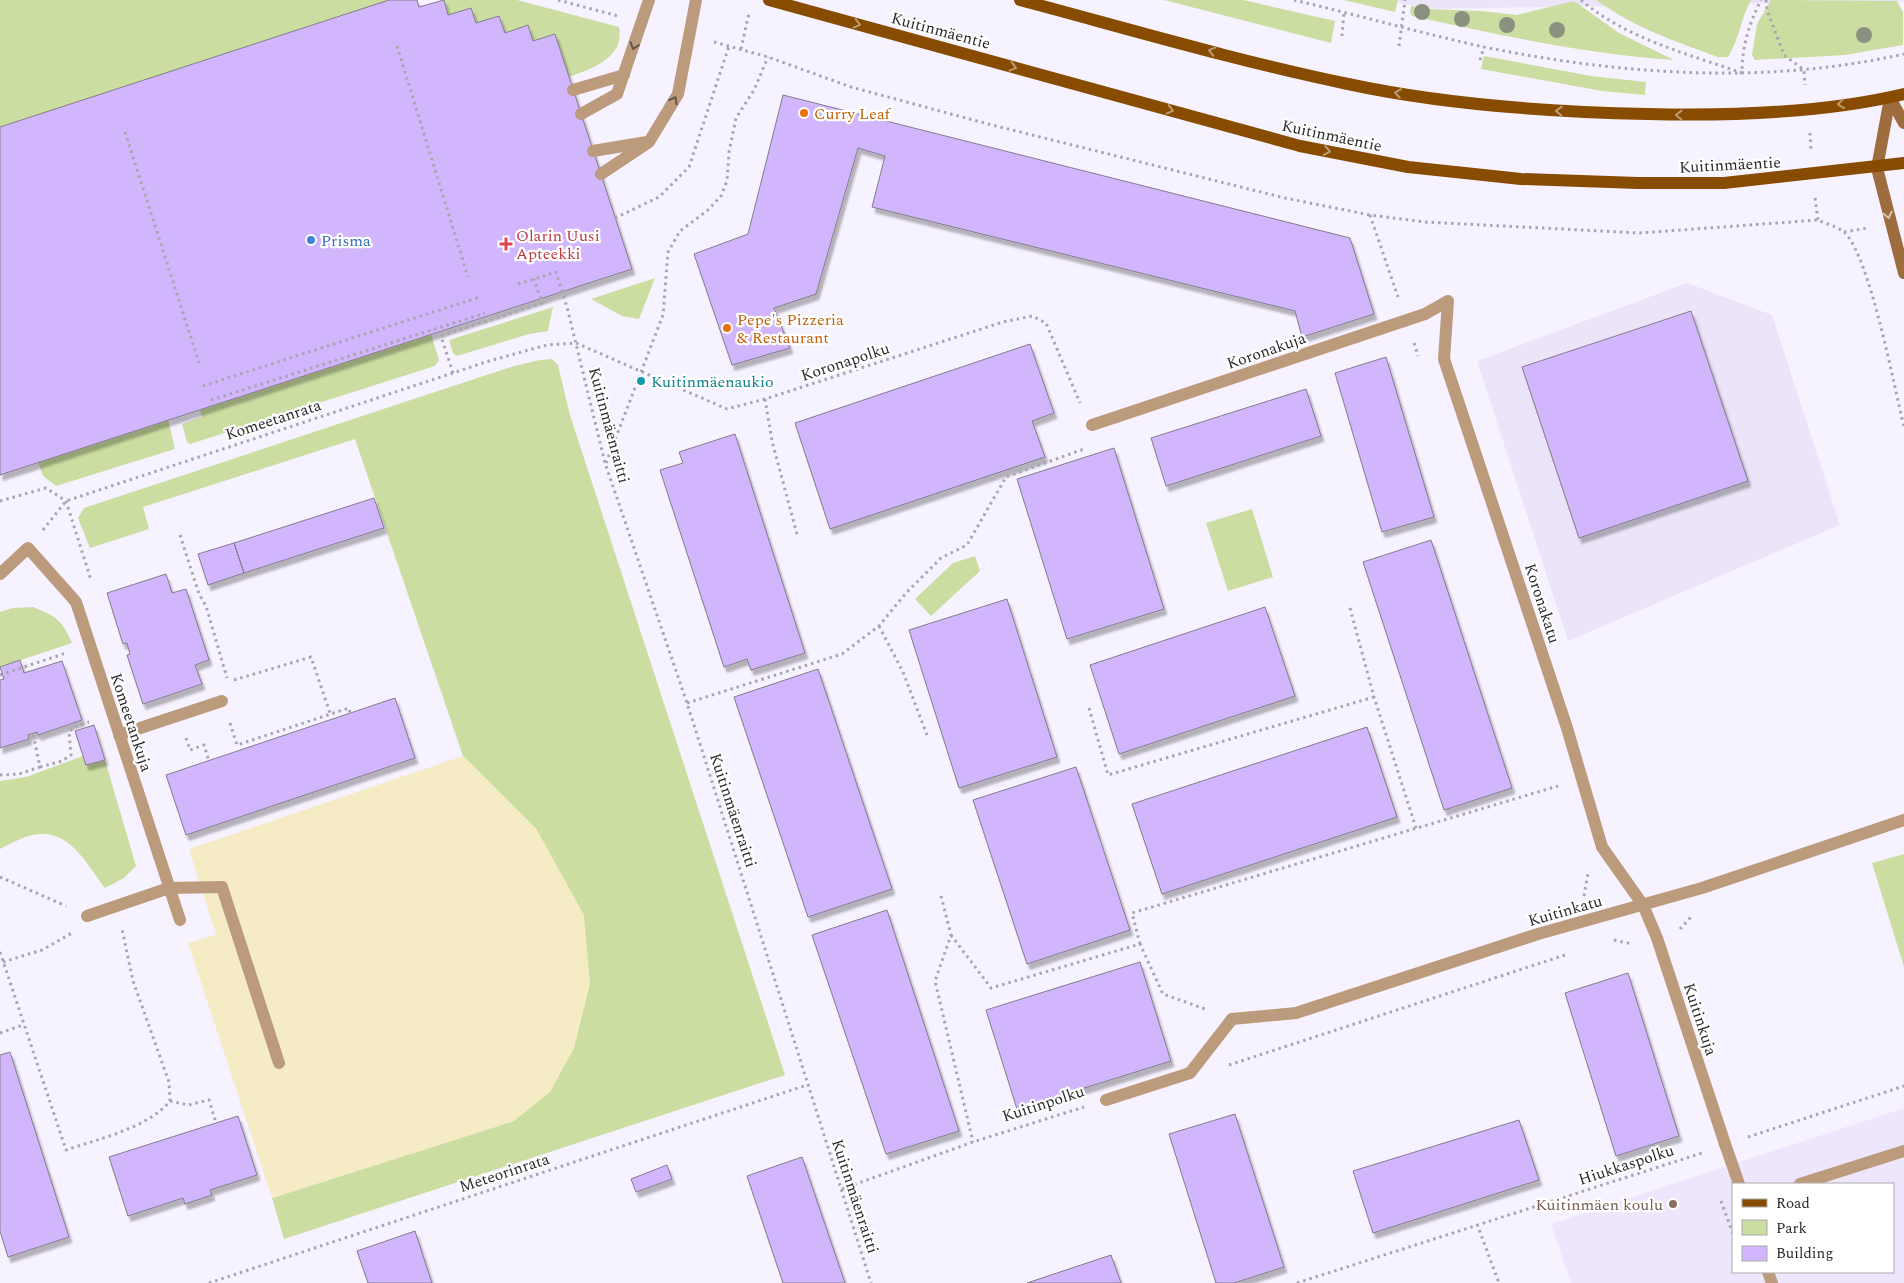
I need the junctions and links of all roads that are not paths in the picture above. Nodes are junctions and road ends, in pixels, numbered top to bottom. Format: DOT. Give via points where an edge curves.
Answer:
graph roads {
  1 [pos="649,0"];
  2 [pos="696,0"];
  3 [pos="768,0"];
  4 [pos="1020,0"];
  5 [pos="624,75"];
  6 [pos="573,90"];
  7 [pos="1904,94"];
  8 [pos="1890,98"];
  9 [pos="581,114"];
  10 [pos="1904,123"];
  11 [pos="649,142"];
  12 [pos="593,151"];
  13 [pos="1904,163"];
  14 [pos="1877,168"];
  15 [pos="601,174"];
  16 [pos="1904,273"];
  17 [pos="1448,300"];
  18 [pos="1092,425"];
  19 [pos="0,574"];
  20 [pos="222,701"];
  21 [pos="119,735"];
  22 [pos="1904,820"];
  23 [pos="169,888"];
  24 [pos="1644,905"];
  25 [pos="87,916"];
  26 [pos="180,920"];
  27 [pos="279,1063"];
  28 [pos="1190,1073"];
  29 [pos="1106,1100"];
  30 [pos="1904,1151"];
  31 [pos="1739,1183"];
  32 [pos="1803,1183"];
  1 -- 5 [label="street, one-way"];
  11 -- 2 [label="street, one-way" via="678,94"];
  3 -- 14 [label="main road, Kuitinmäentie, one-way" via="1300,146 1408,167 1521,179 1638,184 1724,183"];
  8 -- 4 [label="main road, one-way" via="1710,116 1521,108 1430,98 1350,85 1259,64"];
  5 -- 6 [label="street"];
  5 -- 9 [label="street" via="618,94"];
  7 -- 8 [label="main road"];
  8 -- 10 [label="main road"];
  8 -- 14 [label="main road"];
  11 -- 12 [label="street"];
  11 -- 15 [label="street"];
  13 -- 14 [label="main road, Kuitinmäentie"];
  14 -- 16 [label="main road, one-way"];
  17 -- 18 [label="street, Koronakuja" via="1425,314"];
  17 -- 24 [label="street, Koronakatu" via="1444,359 1567,728 1602,848"];
  19 -- 21 [label="street, Komeetankuja" via="28,548 76,602"];
  20 -- 21 [label="street"];
  21 -- 23 [label="street, Komeetankuja"];
  22 -- 24 [label="street, Kuitinkatu"];
  23 -- 25 [label="street"];
  23 -- 26 [label="street, Komeetankuja"];
  23 -- 27 [label="street" via="222,887"];
  24 -- 28 [label="street, Kuitinkatu" via="1538,934 1296,1013 1232,1019"];
  24 -- 31 [label="street, Kuitinkuja"];
  28 -- 29 [label="street, Kuitinpolku"];
  30 -- 32 [label="street"];
}
